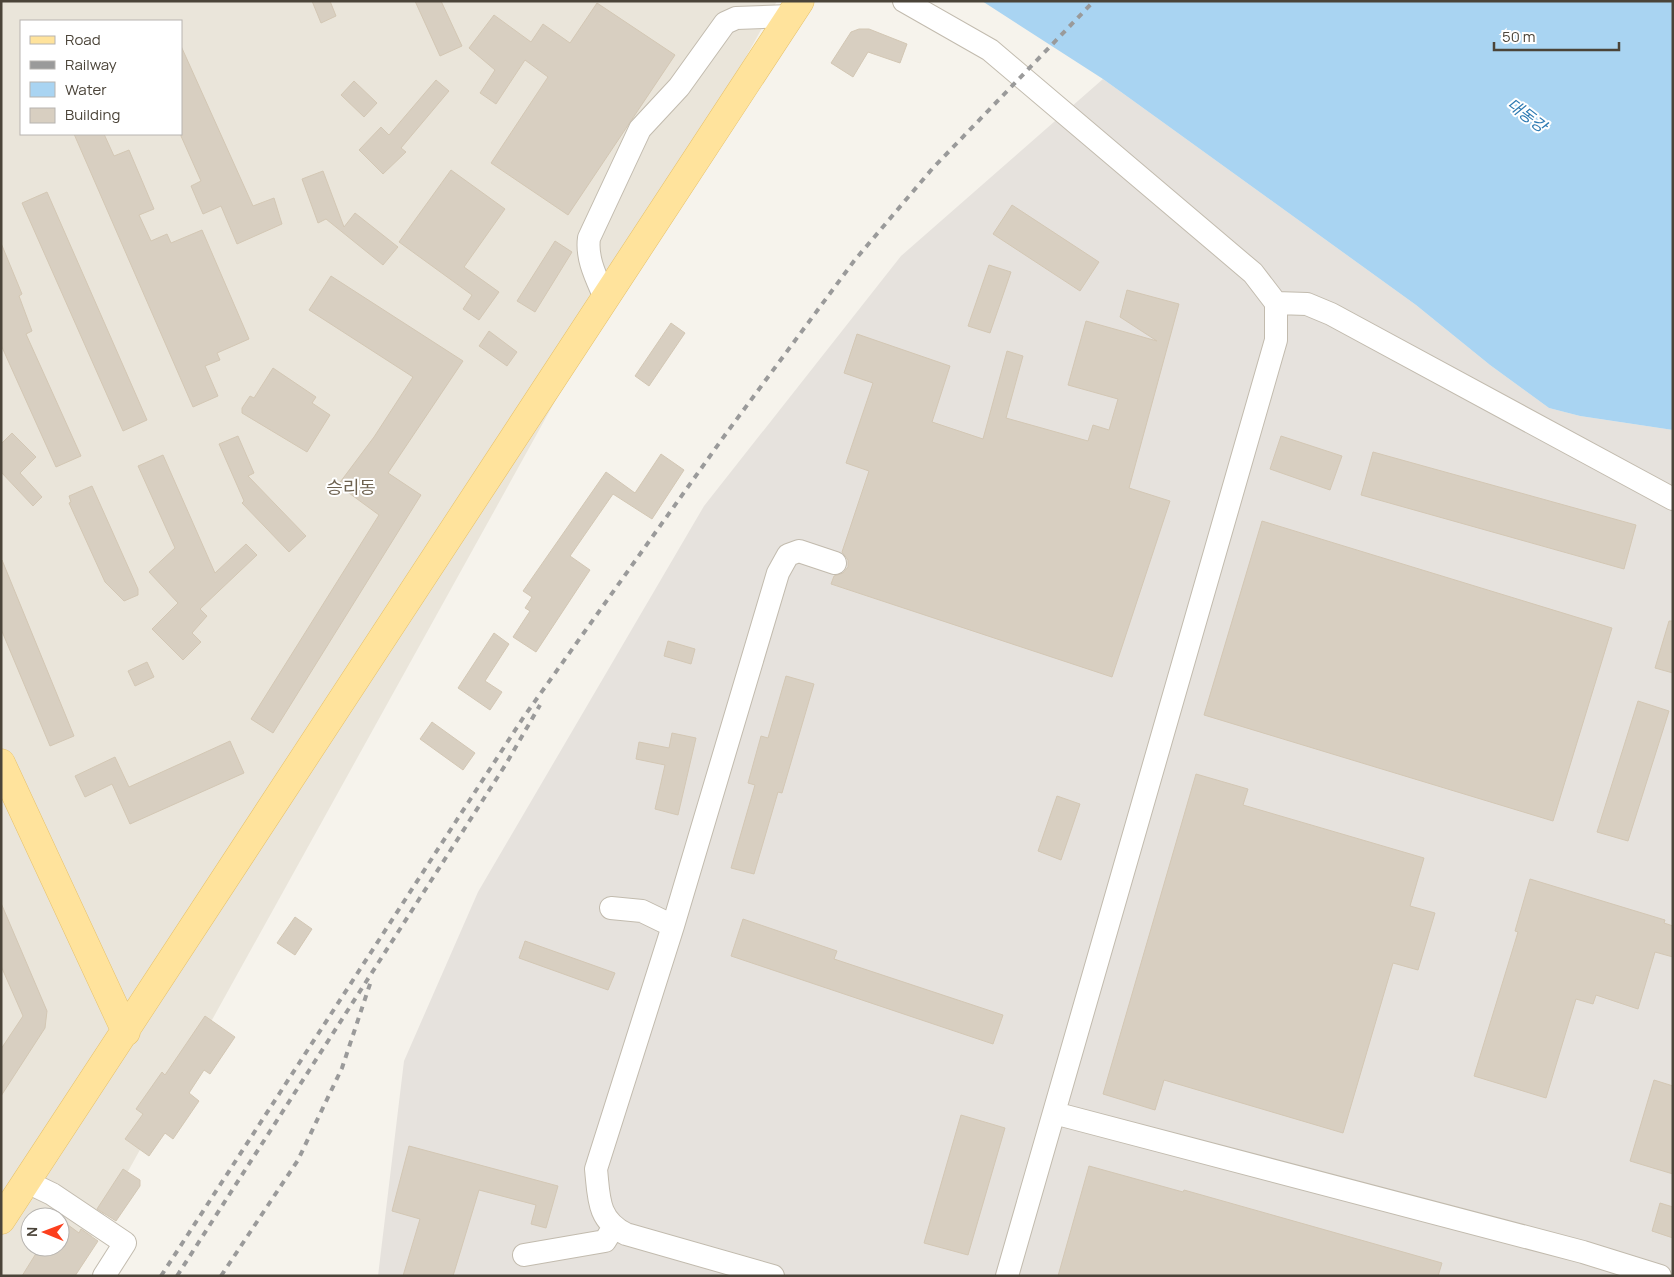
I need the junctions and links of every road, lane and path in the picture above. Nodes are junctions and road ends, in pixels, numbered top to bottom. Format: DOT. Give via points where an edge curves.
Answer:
graph roads {
  1 [pos="904,1"];
  2 [pos="795,8"];
  3 [pos="605,298"];
  4 [pos="1276,302"];
  5 [pos="1673,498"];
  6 [pos="835,563"];
  7 [pos="1,763"];
  8 [pos="7,791"];
  9 [pos="611,908"];
  10 [pos="673,926"];
  11 [pos="126,1032"];
  12 [pos="1054,1113"];
  13 [pos="27,1182"];
  14 [pos="1,1220"];
  15 [pos="613,1228"];
  16 [pos="524,1255"];
  17 [pos="743,1273"];
  18 [pos="104,1276"];
  19 [pos="773,1276"];
  20 [pos="1008,1276"];
  21 [pos="1660,1276"];
  1 -- 4 [label="street" via="990,50 1253,273"];
  2 -- 3 [label="main road"];
  2 -- 3 [label="street" via="736,18 725,23 679,87 640,129 589,238 587,248"];
  3 -- 11 [label="main road"];
  4 -- 5 [label="street" via="1306,304 1332,314"];
  4 -- 12 [label="street" via="1276,340"];
  6 -- 10 [label="street" via="799,551 788,555 778,573"];
  7 -- 8 [label="main road"];
  8 -- 11 [label="main road"];
  9 -- 10 [label="street" via="642,911"];
  10 -- 15 [label="street" via="596,1169 600,1209"];
  11 -- 13 [label="main road"];
  12 -- 20 [label="street"];
  12 -- 21 [label="street" via="1583,1252"];
  13 -- 14 [label="main road"];
  13 -- 18 [label="street" via="52,1194 125,1243"];
  15 -- 16 [label="street" via="606,1241"];
  15 -- 17 [label="street"];
  17 -- 19 [label="street"];
}
